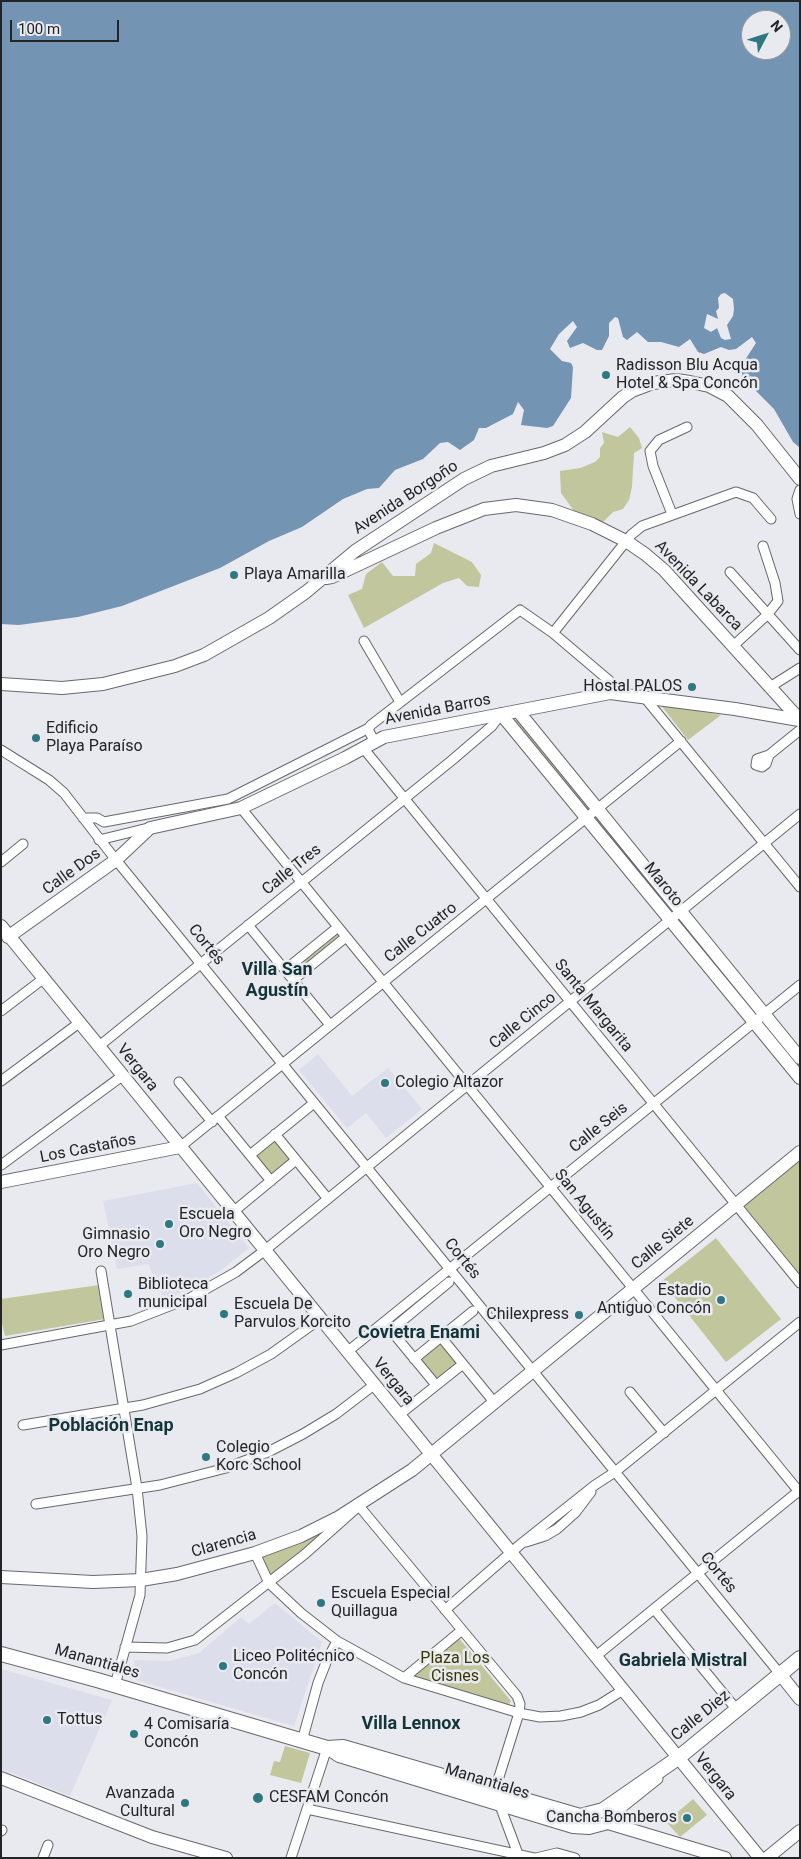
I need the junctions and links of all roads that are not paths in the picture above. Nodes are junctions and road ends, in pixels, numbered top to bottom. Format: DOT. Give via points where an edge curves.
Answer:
graph roads {
  1 [pos="687,427"];
  2 [pos="800,479"];
  3 [pos="800,490"];
  4 [pos="672,514"];
  5 [pos="800,514"];
  6 [pos="772,520"];
  7 [pos="626,541"];
  8 [pos="763,546"];
  9 [pos="730,572"];
  10 [pos="324,578"];
  11 [pos="767,615"];
  12 [pos="553,633"];
  13 [pos="364,641"];
  14 [pos="733,646"];
  15 [pos="800,650"];
  16 [pos="800,668"];
  17 [pos="1,684"];
  18 [pos="770,687"];
  19 [pos="626,694"];
  20 [pos="645,698"];
  21 [pos="400,702"];
  22 [pos="518,711"];
  23 [pos="501,714"];
  24 [pos="800,720"];
  25 [pos="369,728"];
  26 [pos="800,730"];
  27 [pos="681,742"];
  28 [pos="369,745"];
  29 [pos="1,750"];
  30 [pos="769,755"];
  31 [pos="405,799"];
  32 [pos="241,808"];
  33 [pos="598,809"];
  34 [pos="800,814"];
  35 [pos="83,818"];
  36 [pos="587,818"];
  37 [pos="150,828"];
  38 [pos="99,840"];
  39 [pos="22,844"];
  40 [pos="764,844"];
  41 [pos="116,860"];
  42 [pos="1,862"];
  43 [pos="301,882"];
  44 [pos="800,887"];
  45 [pos="487,900"];
  46 [pos="681,912"];
  47 [pos="670,920"];
  48 [pos="248,925"];
  49 [pos="1,926"];
  50 [pos="338,927"];
  51 [pos="346,936"];
  52 [pos="5,940"];
  53 [pos="201,964"];
  54 [pos="285,970"];
  55 [pos="43,979"];
  56 [pos="293,980"];
  57 [pos="383,982"];
  58 [pos="800,985"];
  59 [pos="570,1002"];
  60 [pos="1,1011"];
  61 [pos="759,1018"];
  62 [pos="78,1023"];
  63 [pos="330,1025"];
  64 [pos="98,1047"];
  65 [pos="800,1058"];
  66 [pos="282,1064"];
  67 [pos="122,1076"];
  68 [pos="800,1078"];
  69 [pos="1,1081"];
  70 [pos="179,1082"];
  71 [pos="467,1085"];
  72 [pos="314,1103"];
  73 [pos="653,1104"];
  74 [pos="215,1119"];
  75 [pos="275,1134"];
  76 [pos="180,1148"];
  77 [pos="800,1152"];
  78 [pos="250,1155"];
  79 [pos="296,1160"];
  80 [pos="1,1165"];
  81 [pos="367,1167"];
  82 [pos="271,1181"];
  83 [pos="1,1182"];
  84 [pos="550,1187"];
  85 [pos="328,1199"];
  86 [pos="736,1204"];
  87 [pos="233,1212"];
  88 [pos="264,1251"];
  89 [pos="450,1269"];
  90 [pos="101,1271"];
  91 [pos="449,1282"];
  92 [pos="800,1283"];
  93 [pos="633,1288"];
  94 [pos="473,1311"];
  95 [pos="320,1319"];
  96 [pos="384,1322"];
  97 [pos="800,1322"];
  98 [pos="110,1327"];
  99 [pos="391,1330"];
  100 [pos="441,1337"];
  101 [pos="1,1345"];
  102 [pos="347,1352"];
  103 [pos="414,1359"];
  104 [pos="463,1364"];
  105 [pos="532,1370"];
  106 [pos="374,1385"];
  107 [pos="436,1385"];
  108 [pos="716,1390"];
  109 [pos="630,1392"];
  110 [pos="494,1402"];
  111 [pos="123,1408"];
  112 [pos="399,1416"];
  113 [pos="23,1425"];
  114 [pos="664,1433"];
  115 [pos="431,1454"];
  116 [pos="615,1472"];
  117 [pos="137,1488"];
  118 [pos="799,1492"];
  119 [pos="36,1504"];
  120 [pos="359,1506"];
  121 [pos="255,1553"];
  122 [pos="512,1554"];
  123 [pos="698,1573"];
  124 [pos="1,1576"];
  125 [pos="141,1580"];
  126 [pos="269,1583"];
  127 [pos="654,1609"];
  128 [pos="445,1610"];
  129 [pos="462,1630"];
  130 [pos="337,1641"];
  131 [pos="126,1647"];
  132 [pos="1,1654"];
  133 [pos="596,1656"];
  134 [pos="800,1658"];
  135 [pos="780,1674"];
  136 [pos="404,1678"];
  137 [pos="114,1685"];
  138 [pos="623,1690"];
  139 [pos="800,1698"];
  140 [pos="737,1710"];
  141 [pos="519,1713"];
  142 [pos="302,1741"];
  143 [pos="326,1748"];
  144 [pos="674,1760"];
  145 [pos="1,1778"];
  146 [pos="498,1780"];
  147 [pos="499,1803"];
  148 [pos="307,1809"];
  149 [pos="573,1815"];
  150 [pos="613,1815"];
  151 [pos="800,1831"];
  152 [pos="48,1845"];
  153 [pos="518,1854"];
  154 [pos="42,1858"];
  155 [pos="226,1858"];
  156 [pos="291,1858"];
  157 [pos="535,1858"];
  158 [pos="575,1858"];
  159 [pos="725,1858"];
  160 [pos="760,1858"];
  161 [pos="767,1858"];
  1 -- 4 [label="street" via="659,440 650,451 652,466"];
  2 -- 10 [label="street, Avenida Borgoño" via="757,425 728,396 709,386 690,382 653,383 623,397 591,427 565,445 491,466 464,479 355,551"];
  3 -- 5 [label="street" via="797,499"];
  4 -- 6 [label="street" via="736,492 753,498"];
  4 -- 7 [label="street" via="642,526"];
  7 -- 10 [label="street, Avenida Labarca" via="592,524 552,510 504,505 452,521"];
  7 -- 12 [label="street"];
  7 -- 14 [label="street, Avenida Labarca" via="664,570"];
  8 -- 11 [label="street" via="779,598"];
  9 -- 11 [label="street"];
  10 -- 17 [label="street, Avenida Borgoño" via="248,631 204,655 175,666 128,679 86,685 38,688"];
  11 -- 14 [label="street"];
  11 -- 15 [label="street"];
  12 -- 19 [label="street, Avenida Barros"];
  12 -- 21 [label="street, Avenida Barros" via="526,612 517,611"];
  13 -- 21 [label="street"];
  14 -- 18 [label="street, Avenida Labarca"];
  16 -- 18 [label="street"];
  18 -- 24 [label="street, Avenida Labarca"];
  19 -- 20 [label="street, Avenida Barros"];
  19 -- 22 [label="street, Avenida Barros" via="597,694"];
  20 -- 24 [label="street, Avenida Barros"];
  20 -- 27 [label="street"];
  21 -- 25 [label="street, Avenida Barros"];
  22 -- 23 [label="street, Avenida Barros"];
  22 -- 33 [label="street, Maroto"];
  23 -- 28 [label="street, Avenida Barros" via="384,737"];
  23 -- 31 [label="street, Calle Tres" via="492,726"];
  23 -- 36 [label="street, Maroto"];
  25 -- 28 [label="street, Santa Margarita"];
  25 -- 35 [label="street, Avenida Barros" via="228,799 104,822 97,818"];
  26 -- 30 [label="street"];
  27 -- 33 [label="street, Calle Cuatro"];
  27 -- 40 [label="street"];
  28 -- 31 [label="street, Santa Margarita"];
  28 -- 32 [label="street, Avenida Barros"];
  29 -- 35 [label="street, Cortés" via="58,786"];
  31 -- 43 [label="street, Calle Tres"];
  31 -- 45 [label="street, Santa Margarita"];
  32 -- 37 [label="street, Avenida Barros"];
  32 -- 43 [label="street, San Agustín"];
  33 -- 36 [label="street, Calle Cuatro"];
  33 -- 46 [label="street, Maroto"];
  34 -- 40 [label="street, Calle Cinco"];
  35 -- 38 [label="street, Cortés"];
  36 -- 45 [label="street, Calle Cuatro"];
  36 -- 47 [label="street, Maroto"];
  37 -- 38 [label="street, Avenida Barros"];
  37 -- 41 [label="street, Calle Dos"];
  38 -- 41 [label="street, Cortés"];
  39 -- 42 [label="street"];
  40 -- 44 [label="street"];
  40 -- 46 [label="street, Calle Cinco"];
  41 -- 52 [label="street, Calle Dos"];
  41 -- 53 [label="street, Cortés"];
  43 -- 48 [label="street, Calle Tres"];
  43 -- 50 [label="street, San Agustín"];
  45 -- 57 [label="street, Calle Cuatro"];
  45 -- 59 [label="street, Santa Margarita"];
  46 -- 47 [label="street, Calle Cinco"];
  46 -- 61 [label="street, Maroto"];
  47 -- 59 [label="street, Calle Cinco"];
  47 -- 61 [label="street, Maroto"];
  48 -- 53 [label="street, Calle Tres"];
  48 -- 54 [label="street"];
  49 -- 52 [label="street, Vergara"];
  50 -- 51 [label="street, San Agustín"];
  50 -- 54 [label="street"];
  51 -- 56 [label="street"];
  51 -- 57 [label="street, San Agustín"];
  52 -- 55 [label="street, Vergara"];
  53 -- 64 [label="street, Calle Tres"];
  53 -- 66 [label="street, Cortés"];
  54 -- 56 [label="street"];
  55 -- 60 [label="street"];
  55 -- 62 [label="street, Vergara"];
  56 -- 63 [label="street"];
  57 -- 63 [label="street, Calle Cuatro"];
  57 -- 71 [label="street, San Agustín"];
  58 -- 61 [label="street, Calle Seis"];
  59 -- 71 [label="street, Calle Cinco"];
  59 -- 73 [label="street, Santa Margarita"];
  61 -- 65 [label="street, Maroto"];
  61 -- 68 [label="street, Maroto"];
  61 -- 73 [label="street, Calle Seis"];
  62 -- 64 [label="street, Vergara"];
  62 -- 69 [label="street"];
  63 -- 66 [label="street, Calle Cuatro"];
  64 -- 67 [label="street, Vergara"];
  66 -- 72 [label="street, Cortés"];
  66 -- 74 [label="street, Calle Cuatro"];
  67 -- 76 [label="street, Vergara"];
  67 -- 80 [label="street"];
  70 -- 74 [label="street"];
  71 -- 81 [label="street, Calle Cinco"];
  71 -- 84 [label="street, San Agustín"];
  72 -- 75 [label="street"];
  72 -- 81 [label="street, Cortés"];
  73 -- 84 [label="street, Calle Seis"];
  73 -- 86 [label="street, Santa Margarita"];
  74 -- 76 [label="street, Calle Cuatro"];
  74 -- 78 [label="street"];
  75 -- 78 [label="street"];
  75 -- 79 [label="street"];
  76 -- 83 [label="street, Los Castaños"];
  76 -- 87 [label="street, Vergara"];
  77 -- 86 [label="street, Calle Siete"];
  78 -- 82 [label="street"];
  79 -- 82 [label="street"];
  79 -- 85 [label="street"];
  81 -- 85 [label="street, Calle Cinco"];
  81 -- 89 [label="street, Cortés"];
  82 -- 87 [label="street"];
  84 -- 89 [label="street, Calle Seis"];
  84 -- 93 [label="street, San Agustín"];
  85 -- 88 [label="street, Calle Cinco"];
  86 -- 92 [label="street, Santa Margarita"];
  86 -- 93 [label="street, Calle Siete"];
  87 -- 88 [label="street, Vergara"];
  88 -- 95 [label="street, Vergara"];
  88 -- 98 [label="street, Calle Cinco" via="236,1272 190,1298"];
  89 -- 96 [label="street, Calle Seis"];
  89 -- 105 [label="street, Cortés"];
  90 -- 98 [label="street"];
  91 -- 99 [label="street"];
  93 -- 105 [label="street, Calle Siete"];
  93 -- 108 [label="street, San Agustín"];
  94 -- 100 [label="street"];
  95 -- 102 [label="street, Vergara"];
  95 -- 111 [label="street" via="279,1349 236,1373 181,1395"];
  96 -- 99 [label="street"];
  96 -- 102 [label="street, Calle Seis"];
  97 -- 108 [label="street"];
  98 -- 101 [label="street, Calle Cinco"];
  98 -- 111 [label="street"];
  99 -- 103 [label="street"];
  100 -- 103 [label="street"];
  100 -- 104 [label="street"];
  102 -- 106 [label="street, Vergara"];
  103 -- 107 [label="street"];
  104 -- 107 [label="street"];
  104 -- 110 [label="street"];
  105 -- 110 [label="street, Calle Siete"];
  105 -- 116 [label="street, Cortés"];
  106 -- 112 [label="street, Vergara"];
  106 -- 117 [label="street" via="320,1424 268,1452 204,1475"];
  107 -- 112 [label="street"];
  108 -- 114 [label="street"];
  108 -- 118 [label="street, San Agustín"];
  109 -- 114 [label="street"];
  110 -- 115 [label="street, Calle Siete"];
  111 -- 113 [label="street"];
  111 -- 117 [label="street"];
  112 -- 115 [label="street, Vergara"];
  114 -- 116 [label="street"];
  115 -- 120 [label="street, Clarencia"];
  115 -- 122 [label="street, Vergara"];
  116 -- 122 [label="street" via="595,1485 563,1524 545,1536 522,1543"];
  116 -- 123 [label="street, Cortés"];
  117 -- 119 [label="street"];
  117 -- 125 [label="street" via="142,1536"];
  118 -- 123 [label="street"];
  120 -- 121 [label="street, Clarencia" via="301,1536"];
  120 -- 126 [label="street"];
  120 -- 128 [label="street"];
  121 -- 125 [label="street, Clarencia" via="198,1570"];
  121 -- 126 [label="street"];
  122 -- 128 [label="street"];
  122 -- 133 [label="street, Vergara"];
  123 -- 127 [label="street"];
  123 -- 135 [label="street, Cortés"];
  124 -- 125 [label="street, Clarencia" via="70,1582"];
  125 -- 131 [label="street"];
  126 -- 130 [label="street"];
  126 -- 131 [label="street" via="195,1640 168,1648"];
  127 -- 133 [label="street"];
  127 -- 140 [label="street"];
  128 -- 129 [label="street"];
  129 -- 136 [label="street"];
  129 -- 141 [label="street" via="517,1696"];
  130 -- 136 [label="street"];
  130 -- 142 [label="street" via="326,1660"];
  131 -- 137 [label="street"];
  132 -- 137 [label="main road, Manantiales"];
  133 -- 138 [label="street, Vergara"];
  134 -- 135 [label="main road, Calle Diez"];
  135 -- 139 [label="street, Cortés"];
  135 -- 140 [label="main road, Calle Diez"];
  136 -- 141 [label="street"];
  137 -- 142 [label="main road, Manantiales"];
  138 -- 141 [label="street" via="599,1705 571,1714 550,1717"];
  138 -- 144 [label="street, Vergara"];
  140 -- 144 [label="main road, Calle Diez"];
  141 -- 146 [label="street"];
  142 -- 143 [label="main road, Manantiales"];
  143 -- 147 [label="street, Manantiales" via="339,1756"];
  143 -- 148 [label="street"];
  143 -- 149 [label="main road, Manantiales" via="344,1747"];
  144 -- 149 [label="main road, Calle Diez" via="603,1810 586,1816"];
  144 -- 150 [label="street, Calle Diez" via="672,1768"];
  144 -- 160 [label="street, Vergara"];
  145 -- 155 [label="street" via="152,1837"];
  147 -- 153 [label="street"];
  147 -- 159 [label="street, Manantiales" via="572,1828 608,1823"];
  148 -- 153 [label="street"];
  148 -- 156 [label="street"];
  151 -- 161 [label="street"];
  152 -- 154 [label="street"];
  153 -- 157 [label="street"];
  157 -- 158 [label="street" via="557,1853"];
}
